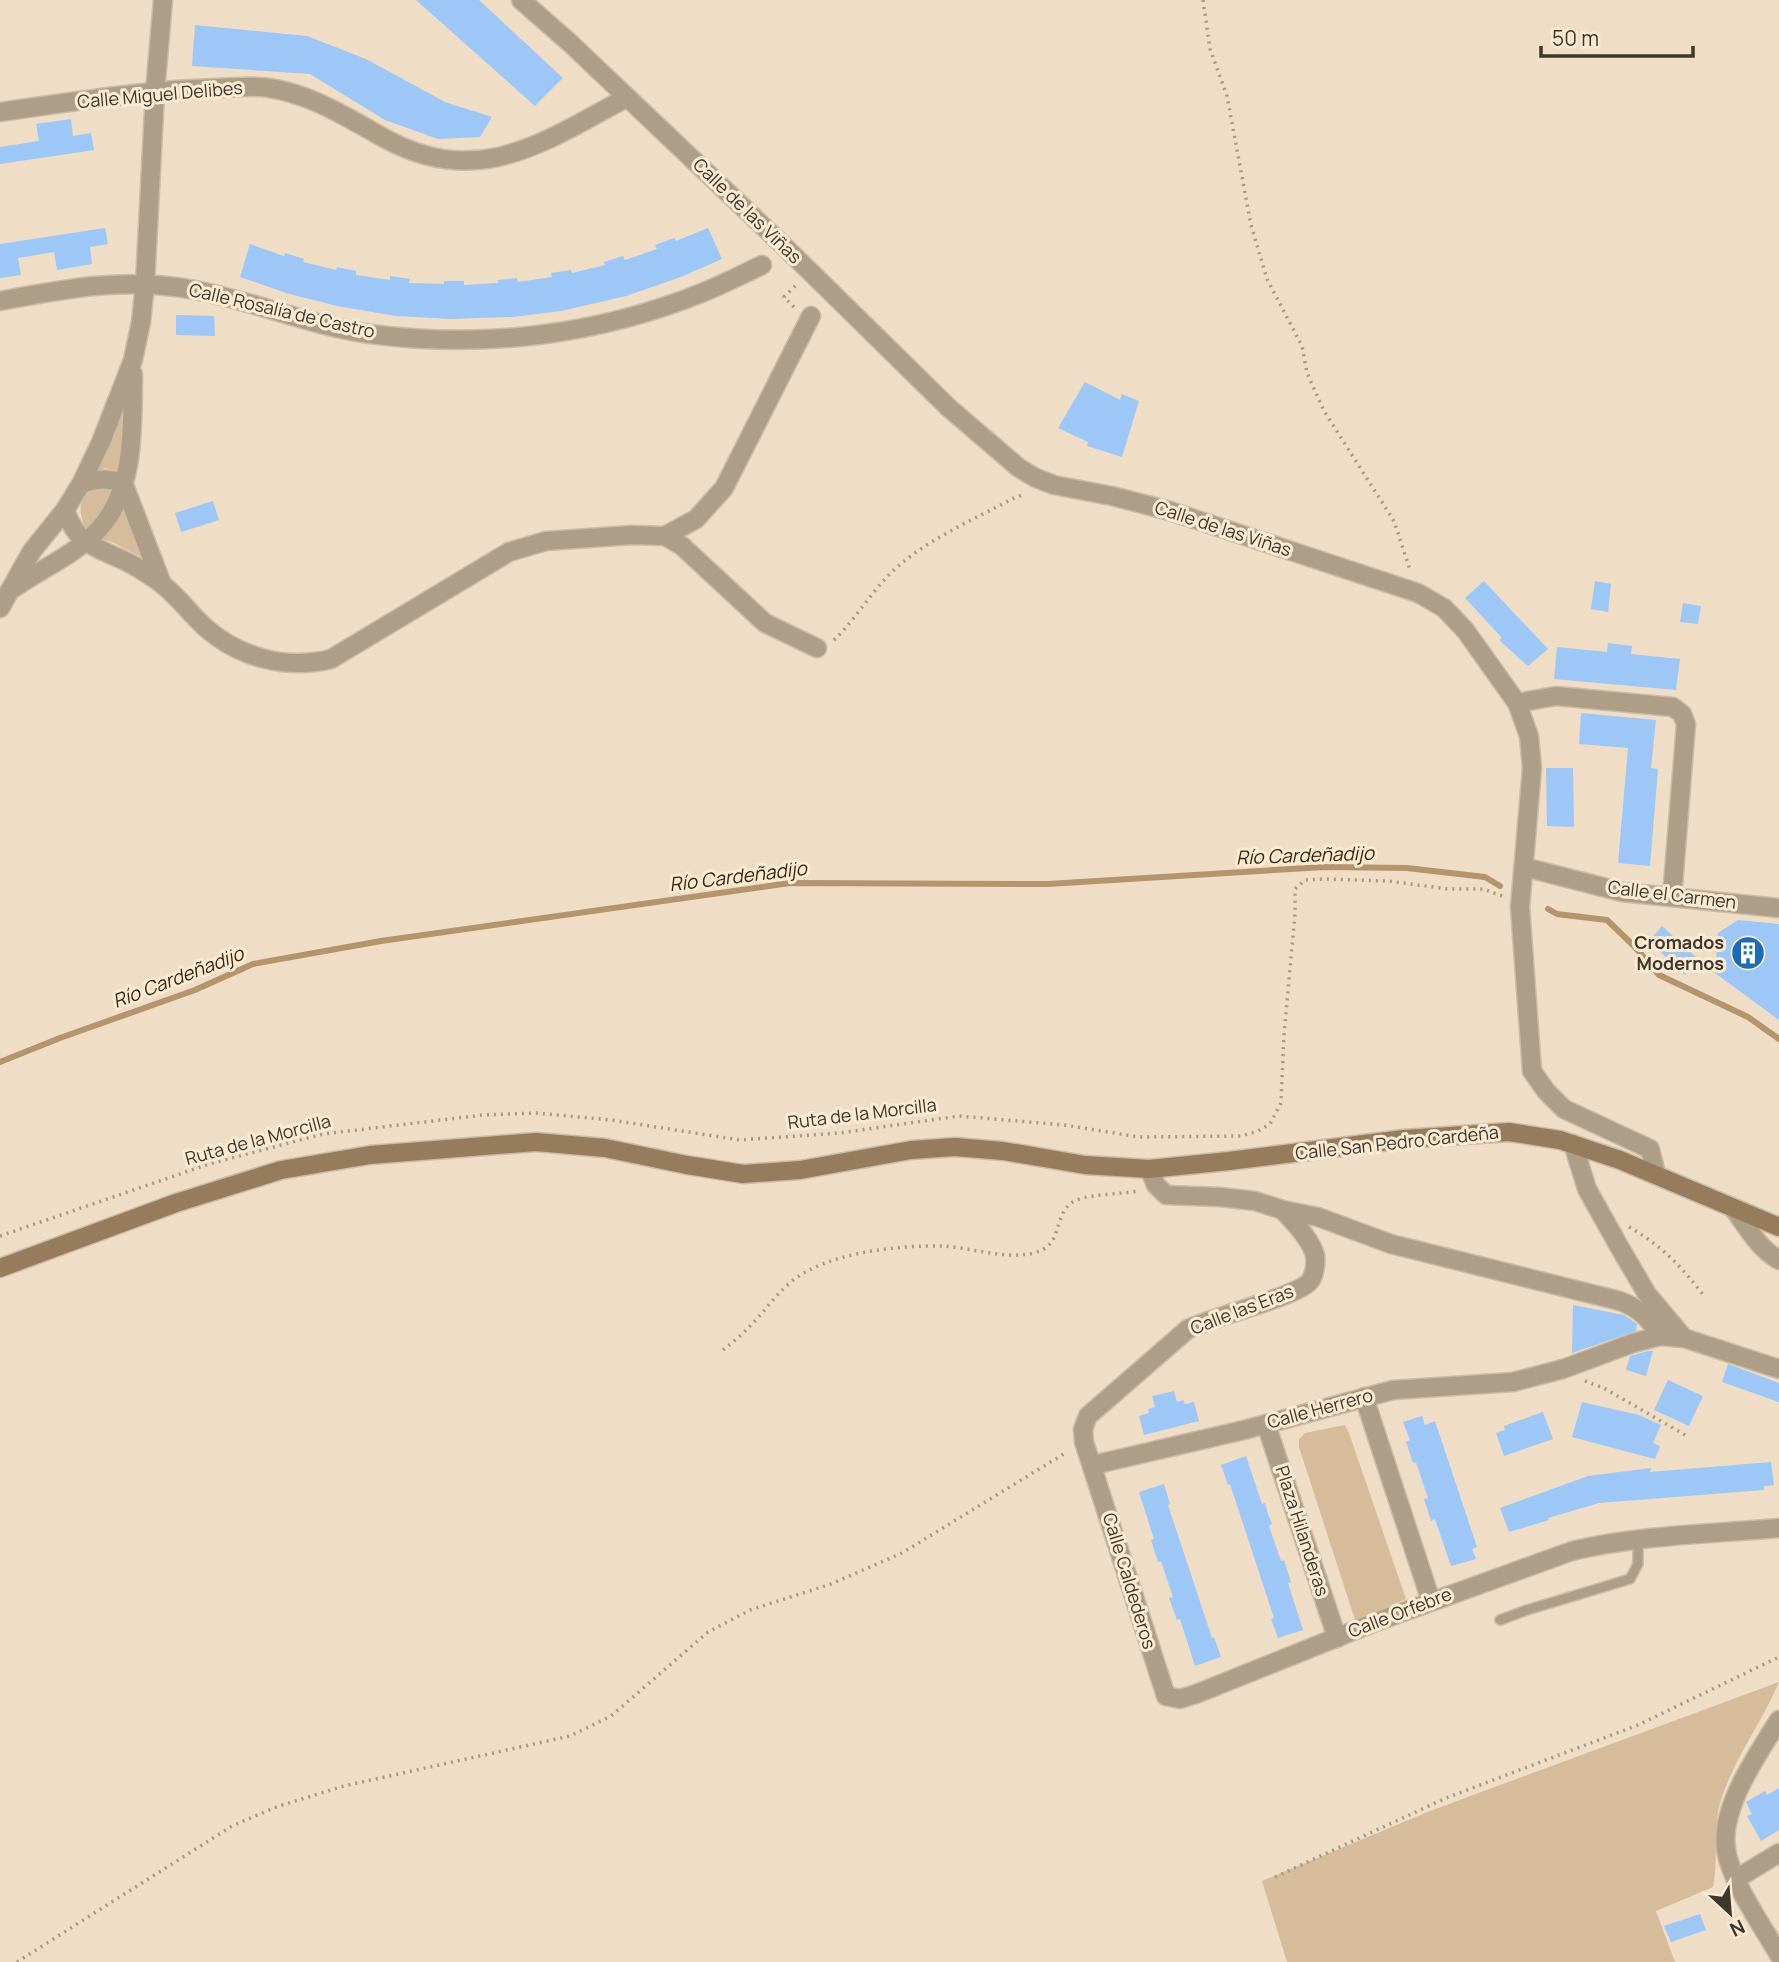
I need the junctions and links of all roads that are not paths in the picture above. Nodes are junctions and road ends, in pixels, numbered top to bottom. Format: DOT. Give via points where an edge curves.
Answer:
graph roads {
  1 [pos="163,0"];
  2 [pos="521,0"];
  3 [pos="155,92"];
  4 [pos="626,97"];
  5 [pos="0,112"];
  6 [pos="762,265"];
  7 [pos="145,284"];
  8 [pos="0,301"];
  9 [pos="811,316"];
  10 [pos="133,360"];
  11 [pos="81,484"];
  12 [pos="124,485"];
  13 [pos="65,510"];
  14 [pos="665,536"];
  15 [pos="84,542"];
  16 [pos="162,584"];
  17 [pos="11,590"];
  18 [pos="0,608"];
  19 [pos="817,648"];
  20 [pos="1517,703"];
  21 [pos="1524,867"];
  22 [pos="1672,897"];
  23 [pos="1779,908"];
  24 [pos="1573,1144"];
  25 [pos="1656,1174"];
  26 [pos="1153,1177"];
  27 [pos="1734,1209"];
  28 [pos="1283,1210"];
  29 [pos="1779,1227"];
  30 [pos="1779,1260"];
  31 [pos="0,1268"];
  32 [pos="1661,1336"];
  33 [pos="1684,1338"];
  34 [pos="1779,1369"];
  35 [pos="1364,1397"];
  36 [pos="1266,1424"];
  37 [pos="1093,1465"];
  38 [pos="1779,1528"];
  39 [pos="1638,1540"];
  40 [pos="1431,1601"];
  41 [pos="1500,1620"];
  42 [pos="1337,1638"];
  43 [pos="1166,1696"];
  44 [pos="1779,1720"];
  45 [pos="1779,1853"];
  46 [pos="1736,1879"];
  47 [pos="1779,1955"];
  1 -- 3 [label="street"];
  2 -- 4 [label="street, Calle de las Viñas"];
  3 -- 4 [label="street, Calle Miguel Delibes" via="265,87 297,93 401,148 454,160 508,156"];
  3 -- 5 [label="street, Calle Miguel Delibes"];
  3 -- 7 [label="street"];
  4 -- 20 [label="street, Calle de las Viñas" via="1019,468 1054,485 1170,511 1418,593 1444,608 1465,630"];
  6 -- 7 [label="street, Calle Rosalía de Castro" via="705,292 629,317 547,335 481,341 369,334 194,290"];
  7 -- 8 [label="street, Calle Rosalía de Castro" via="61,289"];
  7 -- 10 [label="street"];
  9 -- 14 [label="street" via="724,488 696,519"];
  10 -- 11 [label="street"];
  10 -- 12 [label="street" via="130,451"];
  11 -- 12 [label="street" via="113,479"];
  11 -- 13 [label="street"];
  12 -- 15 [label="street" via="106,520"];
  12 -- 16 [label="street"];
  13 -- 15 [label="street"];
  13 -- 17 [label="street" via="33,551"];
  14 -- 16 [label="street" via="595,536 522,547 338,655 315,663 279,663 225,641"];
  14 -- 19 [label="street" via="682,546 765,623"];
  15 -- 16 [label="street"];
  15 -- 17 [label="street"];
  17 -- 18 [label="street"];
  20 -- 21 [label="street, Calle de las Viñas" via="1529,736 1532,768"];
  20 -- 22 [label="street" via="1556,696 1673,707 1682,714 1686,724"];
  21 -- 22 [label="street, Calle el Carmen" via="1622,891"];
  21 -- 25 [label="street, Calle de las Viñas" via="1520,907 1532,1071 1564,1108 1650,1149"];
  22 -- 23 [label="street, Calle el Carmen"];
  24 -- 25 [label="main road, Calle San Pedro Cardeña"];
  24 -- 26 [label="main road, Calle San Pedro Cardeña" via="1509,1132 1471,1133"];
  24 -- 33 [label="street" via="1587,1189 1620,1248 1647,1294"];
  25 -- 27 [label="main road, Calle San Pedro Cardeña"];
  26 -- 28 [label="street" via="1166,1195 1220,1196"];
  26 -- 31 [label="main road, Calle San Pedro Cardeña" via="1125,1169 955,1147 743,1174 565,1143 445,1148 336,1159 281,1170"];
  27 -- 29 [label="main road, Calle San Pedro Cardeña"];
  27 -- 30 [label="street" via="1757,1241"];
  28 -- 32 [label="street" via="1318,1217 1391,1244 1634,1306"];
  28 -- 37 [label="street, Calle las Eras" via="1315,1255 1309,1283 1291,1294 1188,1329 1088,1416 1084,1442"];
  32 -- 33 [label="street"];
  32 -- 35 [label="street, Calle Herrero" via="1513,1382 1393,1390"];
  33 -- 34 [label="street"];
  35 -- 36 [label="street, Calle Herrero"];
  35 -- 40 [label="street"];
  36 -- 37 [label="street, Calle Herrero"];
  36 -- 42 [label="street, Plaza Hilanderas"];
  37 -- 43 [label="street, Calle Caldederos"];
  38 -- 39 [label="street, Calle Orfebre"];
  39 -- 40 [label="street, Calle Orfebre" via="1572,1551"];
  39 -- 41 [label="lane" via="1638,1564 1630,1579"];
  40 -- 42 [label="street, Calle Orfebre"];
  42 -- 43 [label="street, Calle Orfebre" via="1196,1695"];
  44 -- 46 [label="street" via="1739,1790 1726,1829 1725,1848"];
  45 -- 46 [label="street"];
  46 -- 47 [label="street"];
}
